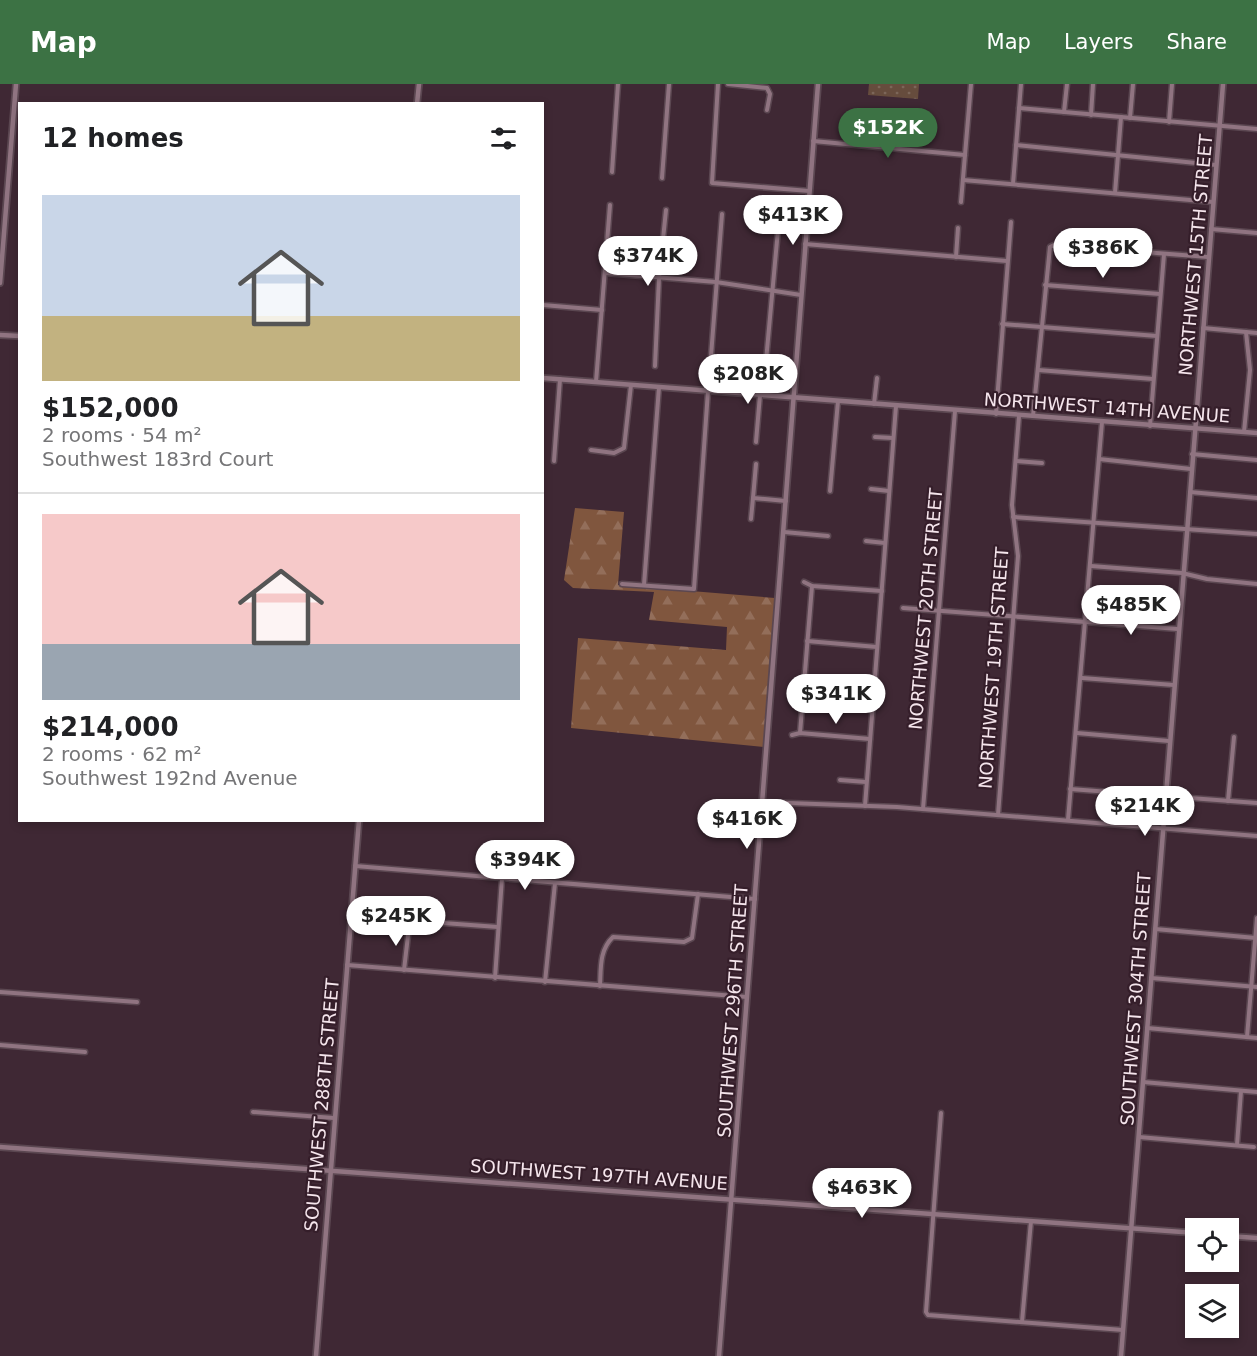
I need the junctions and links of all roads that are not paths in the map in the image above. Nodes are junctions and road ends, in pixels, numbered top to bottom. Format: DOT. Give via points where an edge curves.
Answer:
graph roads {
  1 [pos="16,84"];
  2 [pos="419,84"];
  3 [pos="618,84"];
  4 [pos="669,84"];
  5 [pos="718,84"];
  6 [pos="728,84"];
  7 [pos="818,84"];
  8 [pos="971,84"];
  9 [pos="1021,84"];
  10 [pos="1067,84"];
  11 [pos="1093,84"];
  12 [pos="1133,84"];
  13 [pos="1172,84"];
  14 [pos="1223,84"];
  15 [pos="417,102"];
  16 [pos="1019,108"];
  17 [pos="767,110"];
  18 [pos="1064,112"];
  19 [pos="1091,115"];
  20 [pos="1121,117"];
  21 [pos="1130,118"];
  22 [pos="1169,122"];
  23 [pos="1220,126"];
  24 [pos="1257,129"];
  25 [pos="813,141"];
  26 [pos="1016,146"];
  27 [pos="965,155"];
  28 [pos="1118,155"];
  29 [pos="1216,165"];
  30 [pos="612,172"];
  31 [pos="662,178"];
  32 [pos="963,180"];
  33 [pos="1013,184"];
  34 [pos="808,192"];
  35 [pos="1115,193"];
  36 [pos="961,202"];
  37 [pos="1213,202"];
  38 [pos="610,205"];
  39 [pos="666,210"];
  40 [pos="723,214"];
  41 [pos="778,219"];
  42 [pos="1011,222"];
  43 [pos="958,228"];
  44 [pos="1211,230"];
  45 [pos="1257,233"];
  46 [pos="805,244"];
  47 [pos="1164,254"];
  48 [pos="956,256"];
  49 [pos="1208,257"];
  50 [pos="1007,261"];
  51 [pos="605,273"];
  52 [pos="659,278"];
  53 [pos="716,282"];
  54 [pos="0,283"];
  55 [pos="1045,285"];
  56 [pos="773,291"];
  57 [pos="1160,294"];
  58 [pos="801,295"];
  59 [pos="544,305"];
  60 [pos="602,310"];
  61 [pos="1002,324"];
  62 [pos="1041,327"];
  63 [pos="1203,328"];
  64 [pos="1246,332"];
  65 [pos="1257,333"];
  66 [pos="0,335"];
  67 [pos="18,336"];
  68 [pos="1157,336"];
  69 [pos="655,366"];
  70 [pos="710,369"];
  71 [pos="1038,370"];
  72 [pos="765,372"];
  73 [pos="544,378"];
  74 [pos="877,378"];
  75 [pos="560,379"];
  76 [pos="1153,379"];
  77 [pos="596,382"];
  78 [pos="631,385"];
  79 [pos="659,387"];
  80 [pos="708,391"];
  81 [pos="760,395"];
  82 [pos="793,398"];
  83 [pos="838,401"];
  84 [pos="874,404"];
  85 [pos="896,406"];
  86 [pos="955,411"];
  87 [pos="996,414"];
  88 [pos="1019,416"];
  89 [pos="1033,417"];
  90 [pos="1102,422"];
  91 [pos="1150,426"];
  92 [pos="1194,428"];
  93 [pos="1244,432"];
  94 [pos="1257,433"];
  95 [pos="875,437"];
  96 [pos="893,438"];
  97 [pos="756,442"];
  98 [pos="591,450"];
  99 [pos="1192,454"];
  100 [pos="1099,459"];
  101 [pos="1016,460"];
  102 [pos="1257,460"];
  103 [pos="554,461"];
  104 [pos="1042,463"];
  105 [pos="756,464"];
  106 [pos="1191,470"];
  107 [pos="871,489"];
  108 [pos="889,490"];
  109 [pos="830,491"];
  110 [pos="1189,492"];
  111 [pos="753,498"];
  112 [pos="1257,498"];
  113 [pos="786,501"];
  114 [pos="1013,517"];
  115 [pos="751,519"];
  116 [pos="1094,523"];
  117 [pos="1186,529"];
  118 [pos="784,532"];
  119 [pos="1257,534"];
  120 [pos="828,536"];
  121 [pos="867,541"];
  122 [pos="885,543"];
  123 [pos="1090,566"];
  124 [pos="1182,573"];
  125 [pos="804,582"];
  126 [pos="622,584"];
  127 [pos="1257,584"];
  128 [pos="644,585"];
  129 [pos="812,586"];
  130 [pos="882,591"];
  131 [pos="903,608"];
  132 [pos="940,612"];
  133 [pos="1014,616"];
  134 [pos="1086,622"];
  135 [pos="1178,629"];
  136 [pos="807,641"];
  137 [pos="877,647"];
  138 [pos="1081,678"];
  139 [pos="804,684"];
  140 [pos="1174,685"];
  141 [pos="874,689"];
  142 [pos="800,733"];
  143 [pos="1077,734"];
  144 [pos="792,735"];
  145 [pos="1234,737"];
  146 [pos="870,739"];
  147 [pos="1169,741"];
  148 [pos="840,780"];
  149 [pos="866,782"];
  150 [pos="1070,789"];
  151 [pos="1165,796"];
  152 [pos="1228,801"];
  153 [pos="762,802"];
  154 [pos="1257,803"];
  155 [pos="865,807"];
  156 [pos="923,809"];
  157 [pos="998,815"];
  158 [pos="1068,820"];
  159 [pos="359,822"];
  160 [pos="1163,828"];
  161 [pos="1257,836"];
  162 [pos="355,866"];
  163 [pos="502,878"];
  164 [pos="555,883"];
  165 [pos="698,894"];
  166 [pos="755,899"];
  167 [pos="1257,918"];
  168 [pos="498,927"];
  169 [pos="1155,929"];
  170 [pos="1256,938"];
  171 [pos="347,965"];
  172 [pos="404,970"];
  173 [pos="495,978"];
  174 [pos="1151,978"];
  175 [pos="545,981"];
  176 [pos="600,986"];
  177 [pos="1251,987"];
  178 [pos="1257,987"];
  179 [pos="0,992"];
  180 [pos="748,997"];
  181 [pos="137,1002"];
  182 [pos="1147,1028"];
  183 [pos="1247,1037"];
  184 [pos="1257,1038"];
  185 [pos="0,1045"];
  186 [pos="85,1052"];
  187 [pos="1143,1082"];
  188 [pos="1241,1091"];
  189 [pos="1257,1092"];
  190 [pos="253,1112"];
  191 [pos="941,1113"];
  192 [pos="334,1118"];
  193 [pos="1139,1137"];
  194 [pos="1237,1145"];
  195 [pos="0,1147"];
  196 [pos="1254,1147"];
  197 [pos="330,1169"];
  198 [pos="732,1197"];
  199 [pos="932,1213"];
  200 [pos="1031,1220"];
  201 [pos="1132,1228"];
  202 [pos="1185,1232"];
  203 [pos="1239,1237"];
  204 [pos="1257,1238"];
  205 [pos="1022,1322"];
  206 [pos="1123,1330"];
  207 [pos="316,1356"];
  208 [pos="719,1356"];
  209 [pos="1121,1356"];
  1 -- 54 [label="street"];
  2 -- 15 [label="street"];
  3 -- 30 [label="street"];
  4 -- 31 [label="street"];
  5 -- 34 [label="street" via="712,183"];
  6 -- 17 [label="street" via="767,88"];
  7 -- 25 [label="street"];
  8 -- 27 [label="street"];
  9 -- 16 [label="street"];
  10 -- 18 [label="street"];
  11 -- 19 [label="street"];
  12 -- 21 [label="street"];
  13 -- 22 [label="street"];
  14 -- 23 [label="street, NORTHWEST 15TH STREET"];
  16 -- 18 [label="street"];
  16 -- 26 [label="street"];
  18 -- 19 [label="street"];
  19 -- 20 [label="street"];
  20 -- 21 [label="street"];
  20 -- 28 [label="street"];
  21 -- 22 [label="street"];
  22 -- 23 [label="street"];
  23 -- 24 [label="street"];
  23 -- 29 [label="street, NORTHWEST 15TH STREET"];
  25 -- 27 [label="street"];
  25 -- 34 [label="street"];
  26 -- 28 [label="street"];
  26 -- 33 [label="street"];
  27 -- 32 [label="street"];
  28 -- 29 [label="street"];
  28 -- 35 [label="street"];
  29 -- 37 [label="street, NORTHWEST 15TH STREET"];
  32 -- 33 [label="street"];
  32 -- 36 [label="street"];
  33 -- 35 [label="street"];
  34 -- 46 [label="street"];
  35 -- 37 [label="street"];
  37 -- 44 [label="street, NORTHWEST 15TH STREET"];
  38 -- 51 [label="street"];
  39 -- 52 [label="street"];
  40 -- 53 [label="street"];
  41 -- 56 [label="street"];
  42 -- 50 [label="street"];
  43 -- 48 [label="street"];
  44 -- 45 [label="street"];
  44 -- 49 [label="street, NORTHWEST 15TH STREET"];
  46 -- 48 [label="street"];
  46 -- 58 [label="street"];
  47 -- 49 [label="street"];
  47 -- 55 [label="street" via="1050,247"];
  47 -- 57 [label="street"];
  48 -- 50 [label="street"];
  49 -- 63 [label="street, NORTHWEST 15TH STREET"];
  50 -- 61 [label="street"];
  51 -- 52 [label="street"];
  51 -- 60 [label="street"];
  52 -- 53 [label="street"];
  52 -- 69 [label="street"];
  53 -- 56 [label="street"];
  53 -- 70 [label="street"];
  55 -- 57 [label="street"];
  55 -- 62 [label="street"];
  56 -- 58 [label="street"];
  56 -- 72 [label="street"];
  57 -- 68 [label="street"];
  58 -- 82 [label="street, SOUTHWEST 296TH STREET"];
  59 -- 60 [label="street"];
  60 -- 77 [label="street"];
  61 -- 62 [label="street"];
  61 -- 87 [label="street"];
  62 -- 68 [label="street"];
  62 -- 71 [label="street"];
  63 -- 64 [label="street"];
  63 -- 92 [label="street, NORTHWEST 15TH STREET"];
  64 -- 65 [label="street"];
  64 -- 93 [label="street" via="1250,370"];
  66 -- 67 [label="street"];
  68 -- 76 [label="street"];
  71 -- 76 [label="street"];
  71 -- 89 [label="street"];
  73 -- 75 [label="street, NORTHWEST 14TH AVENUE"];
  74 -- 84 [label="street"];
  75 -- 77 [label="street, NORTHWEST 14TH AVENUE"];
  75 -- 103 [label="street"];
  76 -- 91 [label="street"];
  77 -- 78 [label="street, NORTHWEST 14TH AVENUE"];
  78 -- 79 [label="street, NORTHWEST 14TH AVENUE"];
  78 -- 98 [label="street" via="626,444 617,452"];
  79 -- 80 [label="street, NORTHWEST 14TH AVENUE"];
  79 -- 128 [label="street"];
  80 -- 81 [label="street, NORTHWEST 14TH AVENUE"];
  80 -- 128 [label="street" via="694,590"];
  81 -- 82 [label="street, NORTHWEST 14TH AVENUE"];
  81 -- 97 [label="street"];
  82 -- 83 [label="street, NORTHWEST 14TH AVENUE"];
  82 -- 113 [label="street, SOUTHWEST 296TH STREET"];
  83 -- 84 [label="street, NORTHWEST 14TH AVENUE"];
  83 -- 109 [label="street"];
  84 -- 85 [label="street, NORTHWEST 14TH AVENUE"];
  85 -- 86 [label="street, NORTHWEST 14TH AVENUE"];
  85 -- 96 [label="street"];
  86 -- 87 [label="street, NORTHWEST 14TH AVENUE"];
  86 -- 132 [label="street, NORTHWEST 20TH STREET"];
  87 -- 88 [label="street, NORTHWEST 14TH AVENUE"];
  88 -- 89 [label="street, NORTHWEST 14TH AVENUE"];
  88 -- 101 [label="street, NORTHWEST 19TH STREET"];
  89 -- 90 [label="street, NORTHWEST 14TH AVENUE"];
  90 -- 91 [label="street, NORTHWEST 14TH AVENUE"];
  90 -- 100 [label="street"];
  91 -- 92 [label="street, NORTHWEST 14TH AVENUE"];
  92 -- 93 [label="street, NORTHWEST 14TH AVENUE"];
  92 -- 99 [label="street, SOUTHWEST 304TH STREET"];
  93 -- 94 [label="street, NORTHWEST 14TH AVENUE"];
  95 -- 96 [label="street"];
  96 -- 108 [label="street"];
  99 -- 102 [label="street"];
  99 -- 106 [label="street, SOUTHWEST 304TH STREET"];
  100 -- 106 [label="street"];
  100 -- 116 [label="street"];
  101 -- 104 [label="street"];
  101 -- 114 [label="street, NORTHWEST 19TH STREET"];
  105 -- 111 [label="street"];
  106 -- 110 [label="street, SOUTHWEST 304TH STREET"];
  107 -- 108 [label="street"];
  108 -- 122 [label="street"];
  110 -- 112 [label="street"];
  110 -- 117 [label="street, SOUTHWEST 304TH STREET"];
  111 -- 113 [label="street"];
  111 -- 115 [label="street"];
  113 -- 118 [label="street, SOUTHWEST 296TH STREET"];
  114 -- 116 [label="street"];
  114 -- 133 [label="street, NORTHWEST 19TH STREET" via="1018,556"];
  116 -- 117 [label="street"];
  116 -- 123 [label="street"];
  117 -- 119 [label="street"];
  117 -- 124 [label="street, SOUTHWEST 304TH STREET"];
  118 -- 120 [label="street"];
  118 -- 153 [label="street, SOUTHWEST 296TH STREET"];
  121 -- 122 [label="street"];
  122 -- 130 [label="street"];
  123 -- 124 [label="street"];
  123 -- 134 [label="street"];
  124 -- 127 [label="street"];
  124 -- 135 [label="street, SOUTHWEST 304TH STREET"];
  125 -- 129 [label="street"];
  126 -- 128 [label="street"];
  129 -- 130 [label="street"];
  129 -- 136 [label="street"];
  130 -- 137 [label="street"];
  131 -- 132 [label="street"];
  132 -- 133 [label="street"];
  132 -- 156 [label="street, NORTHWEST 20TH STREET"];
  133 -- 134 [label="street"];
  133 -- 157 [label="street, NORTHWEST 19TH STREET"];
  134 -- 135 [label="street"];
  134 -- 138 [label="street"];
  135 -- 140 [label="street, SOUTHWEST 304TH STREET"];
  136 -- 137 [label="street"];
  136 -- 139 [label="street"];
  137 -- 141 [label="street"];
  138 -- 140 [label="street"];
  138 -- 143 [label="street"];
  139 -- 141 [label="street"];
  139 -- 142 [label="street"];
  140 -- 147 [label="street, SOUTHWEST 304TH STREET"];
  141 -- 146 [label="street"];
  142 -- 144 [label="street"];
  142 -- 146 [label="street"];
  143 -- 147 [label="street"];
  143 -- 150 [label="street"];
  145 -- 152 [label="street"];
  146 -- 149 [label="street"];
  147 -- 151 [label="street, SOUTHWEST 304TH STREET"];
  148 -- 149 [label="street"];
  149 -- 155 [label="street"];
  150 -- 151 [label="street"];
  150 -- 158 [label="street"];
  151 -- 152 [label="street"];
  151 -- 160 [label="street, SOUTHWEST 304TH STREET"];
  152 -- 154 [label="street"];
  153 -- 155 [label="street"];
  153 -- 166 [label="street, SOUTHWEST 296TH STREET"];
  155 -- 156 [label="street"];
  156 -- 157 [label="street"];
  157 -- 158 [label="street"];
  158 -- 160 [label="street"];
  159 -- 162 [label="street, SOUTHWEST 288TH STREET"];
  160 -- 161 [label="street"];
  160 -- 169 [label="street, SOUTHWEST 304TH STREET"];
  162 -- 163 [label="street"];
  162 -- 171 [label="street, SOUTHWEST 288TH STREET"];
  163 -- 164 [label="street"];
  163 -- 168 [label="street"];
  164 -- 165 [label="street"];
  164 -- 175 [label="street"];
  165 -- 166 [label="street"];
  165 -- 176 [label="street" via="692,938 684,942 613,938 602,953"];
  166 -- 180 [label="street, SOUTHWEST 296TH STREET"];
  167 -- 170 [label="street"];
  168 -- 172 [label="street" via="416,921 409,927"];
  168 -- 173 [label="street"];
  169 -- 170 [label="street"];
  169 -- 174 [label="street, SOUTHWEST 304TH STREET"];
  170 -- 177 [label="street"];
  171 -- 172 [label="street"];
  171 -- 192 [label="street, SOUTHWEST 288TH STREET"];
  172 -- 173 [label="street"];
  173 -- 175 [label="street"];
  174 -- 177 [label="street"];
  174 -- 182 [label="street, SOUTHWEST 304TH STREET"];
  175 -- 176 [label="street"];
  176 -- 180 [label="street"];
  177 -- 178 [label="street"];
  177 -- 183 [label="street"];
  179 -- 181 [label="street"];
  180 -- 198 [label="street, SOUTHWEST 296TH STREET"];
  182 -- 183 [label="street"];
  182 -- 187 [label="street, SOUTHWEST 304TH STREET"];
  183 -- 184 [label="street"];
  185 -- 186 [label="street"];
  187 -- 188 [label="street"];
  187 -- 193 [label="street, SOUTHWEST 304TH STREET"];
  188 -- 189 [label="street"];
  188 -- 194 [label="street"];
  190 -- 192 [label="street"];
  191 -- 199 [label="street"];
  192 -- 197 [label="street, SOUTHWEST 288TH STREET"];
  193 -- 194 [label="street"];
  193 -- 201 [label="street, SOUTHWEST 304TH STREET"];
  194 -- 196 [label="street"];
  195 -- 197 [label="street, SOUTHWEST 197TH AVENUE"];
  197 -- 198 [label="street, SOUTHWEST 197TH AVENUE"];
  197 -- 207 [label="street, SOUTHWEST 288TH STREET"];
  198 -- 199 [label="street, SOUTHWEST 197TH AVENUE"];
  198 -- 208 [label="street, SOUTHWEST 296TH STREET"];
  199 -- 200 [label="street, SOUTHWEST 197TH AVENUE"];
  199 -- 205 [label="street" via="928,1315"];
  200 -- 201 [label="street, SOUTHWEST 197TH AVENUE"];
  200 -- 205 [label="street"];
  201 -- 202 [label="street, SOUTHWEST 197TH AVENUE"];
  201 -- 206 [label="street, SOUTHWEST 304TH STREET"];
  203 -- 204 [label="street"];
  205 -- 206 [label="street"];
  206 -- 209 [label="street, SOUTHWEST 304TH STREET"];
}
